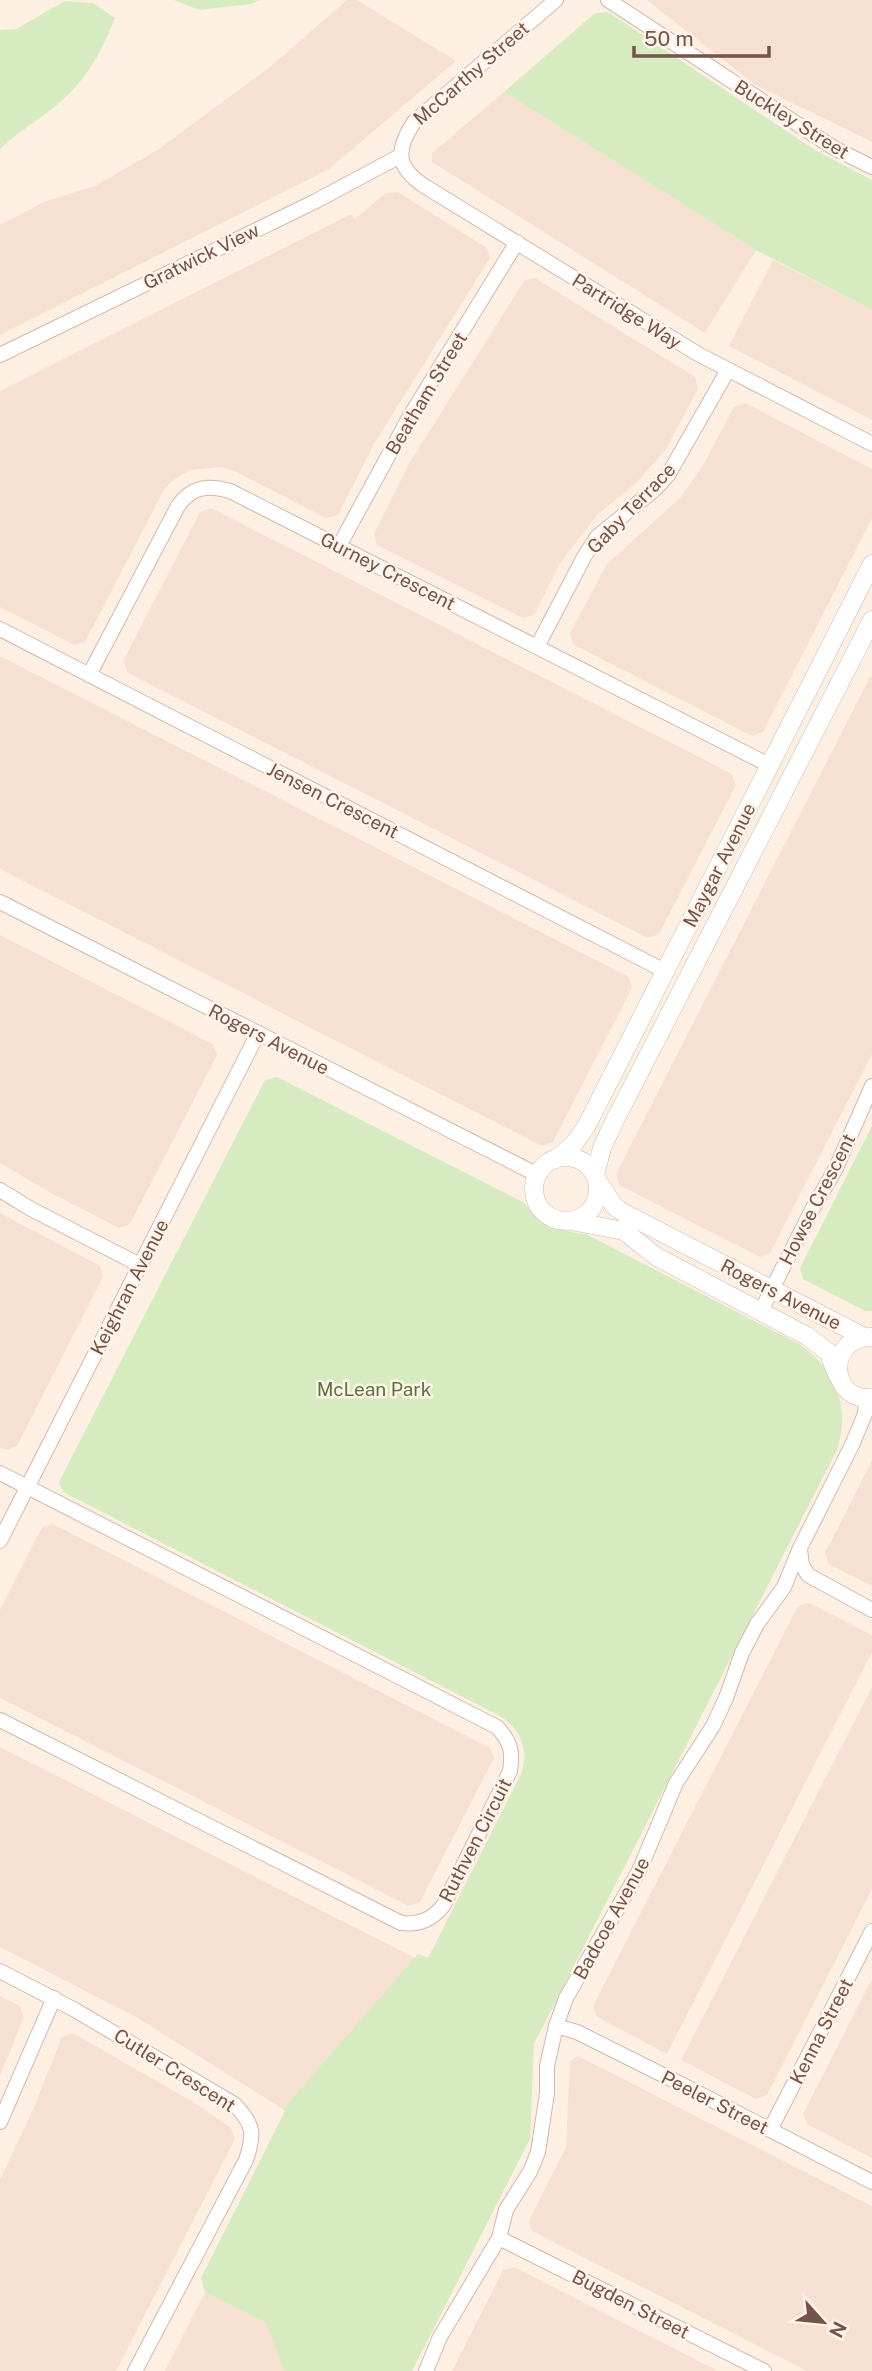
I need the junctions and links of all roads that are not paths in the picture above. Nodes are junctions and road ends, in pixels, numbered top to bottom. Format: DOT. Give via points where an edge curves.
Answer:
graph roads {
  1 [pos="556,0"];
  2 [pos="608,0"];
  3 [pos="400,156"];
  4 [pos="872,167"];
  5 [pos="517,242"];
  6 [pos="0,355"];
  7 [pos="728,370"];
  8 [pos="872,444"];
  9 [pos="340,547"];
  10 [pos="872,564"];
  11 [pos="872,620"];
  12 [pos="838,628"];
  13 [pos="0,629"];
  14 [pos="867,643"];
  15 [pos="537,647"];
  16 [pos="89,674"];
  17 [pos="769,765"];
  18 [pos="791,775"];
  19 [pos="0,902"];
  20 [pos="666,971"];
  21 [pos="686,981"];
  22 [pos="258,1033"];
  23 [pos="872,1086"];
  24 [pos="556,1159"];
  25 [pos="538,1175"];
  26 [pos="596,1177"];
  27 [pos="0,1190"];
  28 [pos="571,1221"];
  29 [pos="140,1265"];
  30 [pos="772,1290"];
  31 [pos="761,1311"];
  32 [pos="868,1337"];
  33 [pos="838,1376"];
  34 [pos="869,1399"];
  35 [pos="0,1473"];
  36 [pos="27,1487"];
  37 [pos="0,1541"];
  38 [pos="800,1548"];
  39 [pos="872,1610"];
  40 [pos="0,1720"];
  41 [pos="872,1931"];
  42 [pos="0,1971"];
  43 [pos="54,1998"];
  44 [pos="556,2026"];
  45 [pos="0,2122"];
  46 [pos="771,2130"];
  47 [pos="872,2182"];
  48 [pos="499,2238"];
  49 [pos="135,2371"];
  50 [pos="426,2371"];
  51 [pos="764,2371"];
  1 -- 3 [label="street, McCarthy Street" via="422,113 405,135"];
  2 -- 4 [label="street, Buckley Street" via="834,148"];
  3 -- 5 [label="street, Partridge Way" via="411,177"];
  3 -- 6 [label="street, Gratwick View"];
  5 -- 7 [label="street, Partridge Way"];
  5 -- 9 [label="street, Beatham Street" via="410,416"];
  7 -- 8 [label="street, Partridge Way"];
  7 -- 15 [label="street, Gaby Terrace" via="668,475 597,537"];
  9 -- 15 [label="street, Gurney Crescent"];
  9 -- 16 [label="street, Gurney Crescent" via="230,491 212,487 191,492 178,506"];
  10 -- 12 [label="street, Maygar Avenue"];
  11 -- 14 [label="street, Maygar Avenue"];
  12 -- 14 [label="street"];
  12 -- 17 [label="street, Maygar Avenue"];
  13 -- 16 [label="street, Jensen Crescent"];
  14 -- 18 [label="street, Maygar Avenue"];
  15 -- 17 [label="street, Gurney Crescent"];
  16 -- 20 [label="street, Jensen Crescent"];
  17 -- 18 [label="street"];
  17 -- 20 [label="street, Maygar Avenue"];
  18 -- 21 [label="street, Maygar Avenue"];
  19 -- 22 [label="street, Rogers Avenue"];
  20 -- 21 [label="street"];
  20 -- 24 [label="street, Maygar Avenue" via="587,1125"];
  21 -- 26 [label="street, Maygar Avenue" via="602,1148"];
  22 -- 25 [label="street, Rogers Avenue"];
  22 -- 29 [label="street, Keighran Avenue"];
  23 -- 30 [label="street, Howse Crescent" via="836,1168"];
  24 -- 25 [label="street"];
  24 -- 26 [label="street, Rogers Avenue" via="583,1161"];
  25 -- 28 [label="street, Rogers Avenue" via="534,1195 538,1204 551,1218"];
  26 -- 28 [label="street" via="596,1202 582,1218"];
  26 -- 30 [label="street, Rogers Avenue" via="614,1206 624,1213"];
  27 -- 29 [label="street"];
  28 -- 31 [label="street, Rogers Avenue" via="624,1231 657,1256"];
  29 -- 36 [label="street, Keighran Avenue"];
  30 -- 31 [label="street, Howse Crescent"];
  30 -- 32 [label="street, Rogers Avenue"];
  31 -- 33 [label="street, Rogers Avenue" via="828,1352"];
  32 -- 33 [label="street" via="854,1340 840,1355"];
  33 -- 34 [label="street, Rogers Avenue" via="849,1392"];
  34 -- 38 [label="street, Badcoe Avenue" via="852,1445"];
  35 -- 36 [label="street"];
  36 -- 37 [label="street, Keighran Avenue"];
  36 -- 40 [label="street, Ruthven Circuit" via="487,1721 508,1739 513,1754 510,1771 443,1906 423,1923 411,1924 401,1923"];
  38 -- 39 [label="street" via="808,1575"];
  38 -- 44 [label="street, Badcoe Avenue" via="784,1587 742,1653 713,1726 676,1783 639,1871 566,1998"];
  41 -- 46 [label="street, Kenna Street"];
  42 -- 43 [label="street, Cutler Crescent"];
  43 -- 45 [label="street"];
  43 -- 49 [label="street, Cutler Crescent" via="234,2104 251,2126 246,2160"];
  44 -- 46 [label="street, Peeler Street"];
  44 -- 48 [label="street, Badcoe Avenue" via="538,2152 506,2210"];
  46 -- 47 [label="street, Peeler Street"];
  48 -- 50 [label="street, Badcoe Avenue" via="440,2337"];
  48 -- 51 [label="street, Bugden Street"];
}
